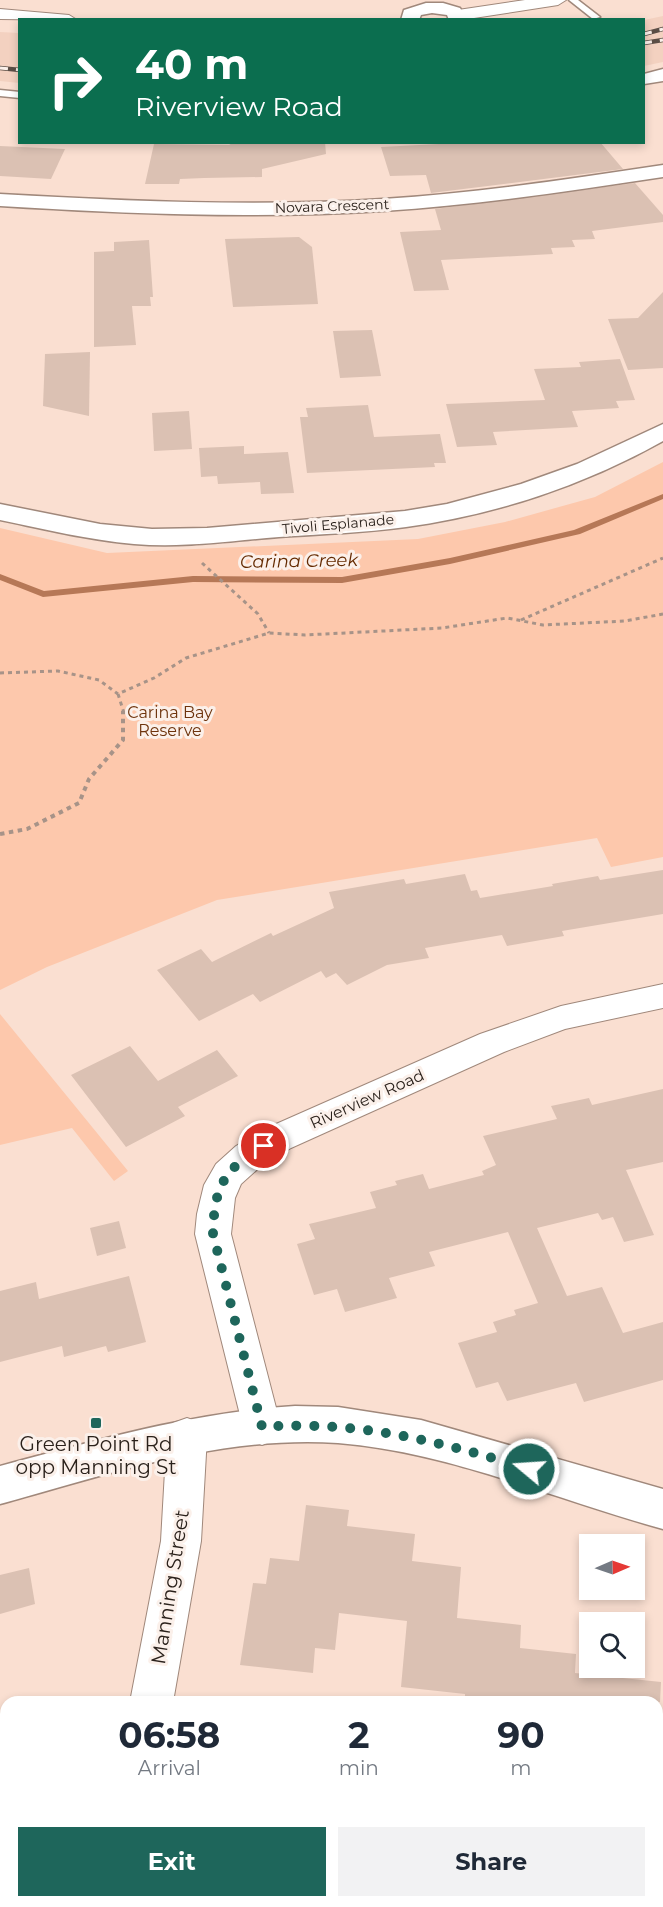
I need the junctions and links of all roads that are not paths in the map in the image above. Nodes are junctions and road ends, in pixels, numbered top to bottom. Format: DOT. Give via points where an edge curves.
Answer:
graph roads {
  1 [pos="558,0"];
  2 [pos="573,0"];
  3 [pos="423,4"];
  4 [pos="0,14"];
  5 [pos="458,17"];
  6 [pos="597,17"];
  7 [pos="46,18"];
  8 [pos="410,18"];
  9 [pos="663,75"];
  10 [pos="645,79"];
  11 [pos="0,93"];
  12 [pos="18,94"];
  13 [pos="663,171"];
  14 [pos="0,200"];
  15 [pos="663,431"];
  16 [pos="0,512"];
  17 [pos="663,996"];
  18 [pos="262,1427"];
  19 [pos="187,1436"];
  20 [pos="0,1485"];
  21 [pos="663,1509"];
  22 [pos="152,1696"];
  1 -- 5 [label="street"];
  2 -- 6 [label="lane"];
  3 -- 5 [label="street" via="449,10"];
  3 -- 8 [label="street"];
  4 -- 7 [label="street"];
  9 -- 10 [label="street"];
  11 -- 12 [label="lane"];
  13 -- 14 [label="street, Novara Crescent" via="451,199 343,207 200,209"];
  15 -- 16 [label="street, Tivoli Esplanade" via="629,451 507,497 445,513 392,520 190,537 134,536"];
  17 -- 18 [label="street, Riverview Road" via="561,1018 492,1043 279,1138 249,1154 226,1175 214,1203 213,1234"];
  18 -- 19 [label="street"];
  18 -- 21 [label="street" via="339,1425 416,1437"];
  19 -- 20 [label="street"];
  19 -- 22 [label="street, Manning Street" via="181,1541"];
}
